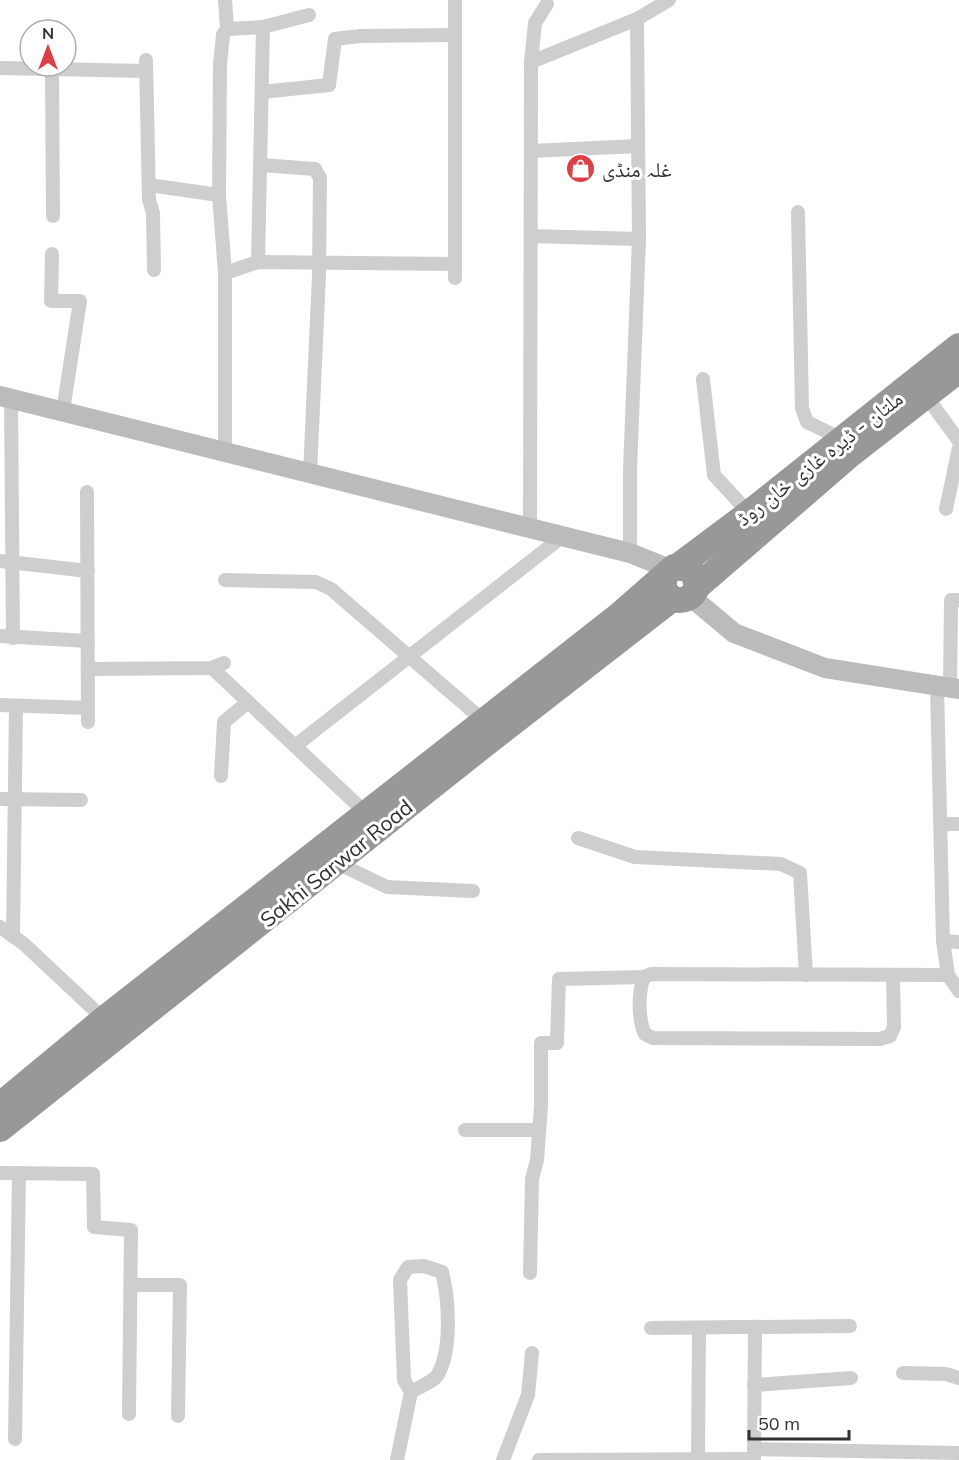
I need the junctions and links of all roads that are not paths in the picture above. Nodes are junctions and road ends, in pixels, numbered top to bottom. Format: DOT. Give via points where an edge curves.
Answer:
graph roads {
  1 [pos="225,0"];
  2 [pos="456,0"];
  3 [pos="669,0"];
  4 [pos="547,4"];
  5 [pos="309,15"];
  6 [pos="637,19"];
  7 [pos="263,27"];
  8 [pos="227,29"];
  9 [pos="455,35"];
  10 [pos="531,62"];
  11 [pos="0,68"];
  12 [pos="18,68"];
  13 [pos="78,68"];
  14 [pos="52,78"];
  15 [pos="262,92"];
  16 [pos="638,146"];
  17 [pos="531,151"];
  18 [pos="261,165"];
  19 [pos="149,185"];
  20 [pos="219,195"];
  21 [pos="798,212"];
  22 [pos="52,216"];
  23 [pos="531,236"];
  24 [pos="639,239"];
  25 [pos="52,254"];
  26 [pos="258,262"];
  27 [pos="319,263"];
  28 [pos="454,264"];
  29 [pos="154,270"];
  30 [pos="225,273"];
  31 [pos="454,278"];
  32 [pos="959,346"];
  33 [pos="959,370"];
  34 [pos="703,379"];
  35 [pos="926,396"];
  36 [pos="5,397"];
  37 [pos="63,411"];
  38 [pos="843,439"];
  39 [pos="959,441"];
  40 [pos="959,448"];
  41 [pos="225,452"];
  42 [pos="310,473"];
  43 [pos="87,492"];
  44 [pos="946,509"];
  45 [pos="749,513"];
  46 [pos="530,528"];
  47 [pos="563,537"];
  48 [pos="630,553"];
  49 [pos="6,562"];
  50 [pos="88,571"];
  51 [pos="225,580"];
  52 [pos="679,583"];
  53 [pos="959,600"];
  54 [pos="7,637"];
  55 [pos="88,641"];
  56 [pos="410,657"];
  57 [pos="88,669"];
  58 [pos="949,688"];
  59 [pos="248,702"];
  60 [pos="0,705"];
  61 [pos="16,706"];
  62 [pos="485,722"];
  63 [pos="295,746"];
  64 [pos="221,776"];
  65 [pos="0,799"];
  66 [pos="15,799"];
  67 [pos="81,800"];
  68 [pos="367,814"];
  69 [pos="941,824"];
  70 [pos="959,824"];
  71 [pos="578,838"];
  72 [pos="337,863"];
  73 [pos="473,891"];
  74 [pos="0,927"];
  75 [pos="13,936"];
  76 [pos="943,941"];
  77 [pos="959,942"];
  78 [pos="806,975"];
  79 [pos="893,975"];
  80 [pos="948,975"];
  81 [pos="644,977"];
  82 [pos="959,992"];
  83 [pos="104,1019"];
  84 [pos="0,1105"];
  85 [pos="0,1129"];
  86 [pos="465,1130"];
  87 [pos="539,1130"];
  88 [pos="0,1173"];
  89 [pos="19,1173"];
  90 [pos="530,1273"];
  91 [pos="131,1285"];
  92 [pos="755,1326"];
  93 [pos="850,1326"];
  94 [pos="651,1328"];
  95 [pos="699,1328"];
  96 [pos="532,1353"];
  97 [pos="903,1373"];
  98 [pos="851,1378"];
  99 [pos="959,1378"];
  100 [pos="754,1385"];
  101 [pos="411,1392"];
  102 [pos="129,1414"];
  103 [pos="178,1416"];
  104 [pos="15,1439"];
  105 [pos="959,1454"];
  106 [pos="754,1456"];
  107 [pos="397,1460"];
  108 [pos="503,1460"];
  109 [pos="539,1460"];
  110 [pos="698,1460"];
  1 -- 8 [label="street"];
  2 -- 9 [label="street"];
  3 -- 6 [label="street"];
  4 -- 10 [label="street" via="535,23"];
  5 -- 7 [label="street"];
  6 -- 10 [label="street"];
  6 -- 16 [label="street"];
  7 -- 8 [label="street"];
  7 -- 15 [label="street"];
  8 -- 20 [label="street" via="220,64"];
  9 -- 15 [label="street" via="335,39 329,85"];
  9 -- 28 [label="street"];
  10 -- 17 [label="street"];
  11 -- 12 [label="street"];
  13 -- 19 [label="street" via="146,66"];
  14 -- 22 [label="street"];
  15 -- 18 [label="street"];
  16 -- 17 [label="street"];
  16 -- 24 [label="street"];
  17 -- 23 [label="street"];
  18 -- 26 [label="street"];
  18 -- 27 [label="street" via="318,172"];
  19 -- 20 [label="street"];
  19 -- 29 [label="street"];
  20 -- 30 [label="street"];
  21 -- 38 [label="street" via="802,408 807,422"];
  23 -- 24 [label="street"];
  23 -- 46 [label="street"];
  24 -- 48 [label="street"];
  25 -- 37 [label="street" via="51,301 80,301"];
  26 -- 27 [label="street"];
  26 -- 30 [label="street"];
  27 -- 28 [label="street"];
  27 -- 42 [label="street"];
  28 -- 31 [label="street"];
  30 -- 41 [label="street"];
  32 -- 38 [label="highway, ملتان - ڈیرہ غازی خان روڈ"];
  33 -- 35 [label="highway, ملتان - ڈیرہ غازی خان روڈ"];
  34 -- 45 [label="street" via="714,475"];
  35 -- 39 [label="street"];
  35 -- 52 [label="highway, ملتان - ڈیرہ غازی خان روڈ"];
  36 -- 37 [label="main road"];
  36 -- 49 [label="street"];
  37 -- 41 [label="main road"];
  38 -- 45 [label="highway, ملتان - ڈیرہ غازی خان روڈ"];
  40 -- 44 [label="street"];
  41 -- 42 [label="main road"];
  42 -- 46 [label="main road"];
  43 -- 50 [label="street"];
  45 -- 52 [label="highway, ملتان - ڈیرہ غازی خان روڈ"];
  46 -- 47 [label="main road"];
  47 -- 48 [label="main road"];
  47 -- 56 [label="street"];
  48 -- 52 [label="main road"];
  49 -- 50 [label="street"];
  49 -- 54 [label="street"];
  50 -- 55 [label="street"];
  51 -- 56 [label="street" via="316,582 331,589"];
  52 -- 58 [label="main road" via="734,633 825,668"];
  52 -- 62 [label="highway, Sakhi Sarwar Road"];
  52 -- 72 [label="highway, Sakhi Sarwar Road"];
  53 -- 58 [label="street" via="951,600"];
  54 -- 55 [label="street"];
  55 -- 57 [label="street"];
  56 -- 62 [label="street"];
  56 -- 63 [label="street"];
  57 -- 59 [label="street" via="218,665"];
  57 -- 61 [label="street" via="88,715"];
  58 -- 69 [label="street"];
  59 -- 63 [label="street"];
  59 -- 64 [label="street" via="224,722"];
  60 -- 61 [label="street"];
  61 -- 66 [label="street"];
  62 -- 68 [label="highway, Sakhi Sarwar Road"];
  63 -- 68 [label="street"];
  65 -- 66 [label="street"];
  66 -- 67 [label="street"];
  66 -- 75 [label="street"];
  68 -- 83 [label="highway, Sakhi Sarwar Road"];
  69 -- 70 [label="street"];
  69 -- 76 [label="street"];
  71 -- 78 [label="street" via="635,857 781,864 800,873"];
  72 -- 73 [label="street" via="387,887"];
  72 -- 85 [label="highway, Sakhi Sarwar Road"];
  74 -- 75 [label="street"];
  75 -- 83 [label="street"];
  76 -- 77 [label="street"];
  76 -- 80 [label="street"];
  78 -- 79 [label="street"];
  78 -- 81 [label="street"];
  79 -- 80 [label="street"];
  79 -- 81 [label="street" via="894,1027 890,1036 880,1039 653,1038 641,1026"];
  80 -- 82 [label="street"];
  81 -- 87 [label="street" via="559,980 557,1043 541,1043"];
  83 -- 84 [label="highway, Sakhi Sarwar Road"];
  86 -- 87 [label="street"];
  87 -- 90 [label="street" via="532,1179"];
  88 -- 89 [label="street"];
  89 -- 91 [label="street" via="93,1174 94,1227 131,1230"];
  89 -- 104 [label="street"];
  91 -- 102 [label="street"];
  91 -- 103 [label="street" via="180,1286"];
  92 -- 93 [label="street"];
  92 -- 95 [label="street"];
  92 -- 100 [label="street"];
  94 -- 95 [label="street"];
  95 -- 110 [label="street"];
  96 -- 108 [label="street" via="528,1395"];
  97 -- 99 [label="street"];
  98 -- 100 [label="street"];
  100 -- 106 [label="street"];
  101 -- 101 [label="street" via="438,1376 447,1348 446,1287 442,1272 424,1266 408,1267 400,1280 404,1380"];
  101 -- 107 [label="street"];
  105 -- 106 [label="street"];
  106 -- 110 [label="street"];
  109 -- 110 [label="street"];
}
